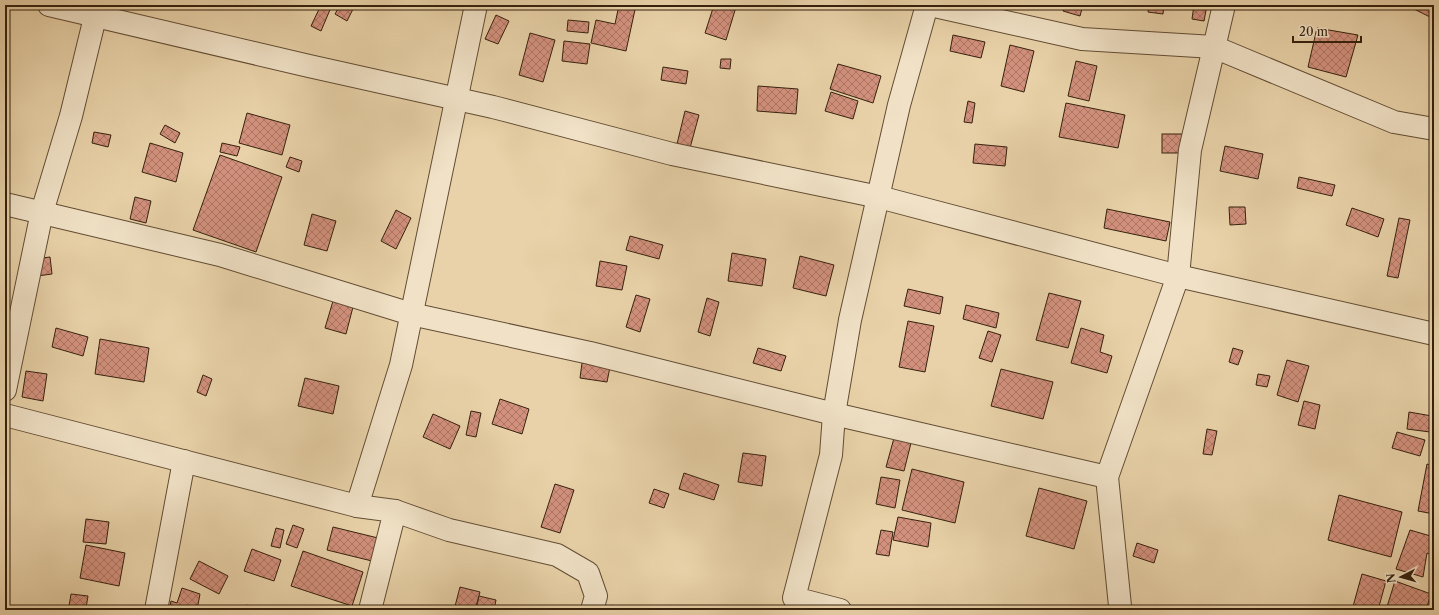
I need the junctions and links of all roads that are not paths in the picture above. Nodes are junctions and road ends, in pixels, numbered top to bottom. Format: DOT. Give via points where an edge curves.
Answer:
graph roads {
  1 [pos="49,5"];
  2 [pos="476,5"];
  3 [pos="928,5"];
  4 [pos="1224,5"];
  5 [pos="97,11"];
  6 [pos="1214,47"];
  7 [pos="456,98"];
  8 [pos="1434,129"];
  9 [pos="879,197"];
  10 [pos="5,204"];
  11 [pos="42,212"];
  12 [pos="1178,276"];
  13 [pos="411,314"];
  14 [pos="1434,334"];
  15 [pos="5,390"];
  16 [pos="834,414"];
  17 [pos="5,415"];
  18 [pos="184,461"];
  19 [pos="1108,477"];
  20 [pos="357,506"];
  21 [pos="395,511"];
  22 [pos="156,610"];
  23 [pos="370,610"];
  24 [pos="592,610"];
  25 [pos="840,610"];
  26 [pos="1119,610"];
  1 -- 5 [label="street"];
  2 -- 7 [label="street"];
  3 -- 6 [label="street" via="1082,39"];
  3 -- 9 [label="street" via="899,105"];
  4 -- 6 [label="street"];
  5 -- 7 [label="street"];
  5 -- 11 [label="street" via="71,116"];
  6 -- 8 [label="street" via="1394,122"];
  6 -- 12 [label="street" via="1190,150"];
  7 -- 9 [label="street" via="672,154"];
  7 -- 13 [label="street"];
  9 -- 12 [label="street"];
  9 -- 16 [label="street" via="850,320"];
  10 -- 11 [label="street"];
  11 -- 13 [label="street" via="220,255"];
  11 -- 15 [label="street"];
  12 -- 14 [label="street"];
  12 -- 19 [label="street"];
  13 -- 16 [label="street" via="590,353"];
  13 -- 20 [label="street" via="401,365"];
  16 -- 19 [label="street"];
  16 -- 25 [label="street" via="831,455 794,598"];
  17 -- 18 [label="street"];
  18 -- 20 [label="street"];
  18 -- 22 [label="street"];
  19 -- 26 [label="street"];
  20 -- 21 [label="street"];
  21 -- 23 [label="street"];
  21 -- 24 [label="street" via="449,530 557,555 588,573 596,596"];
}
